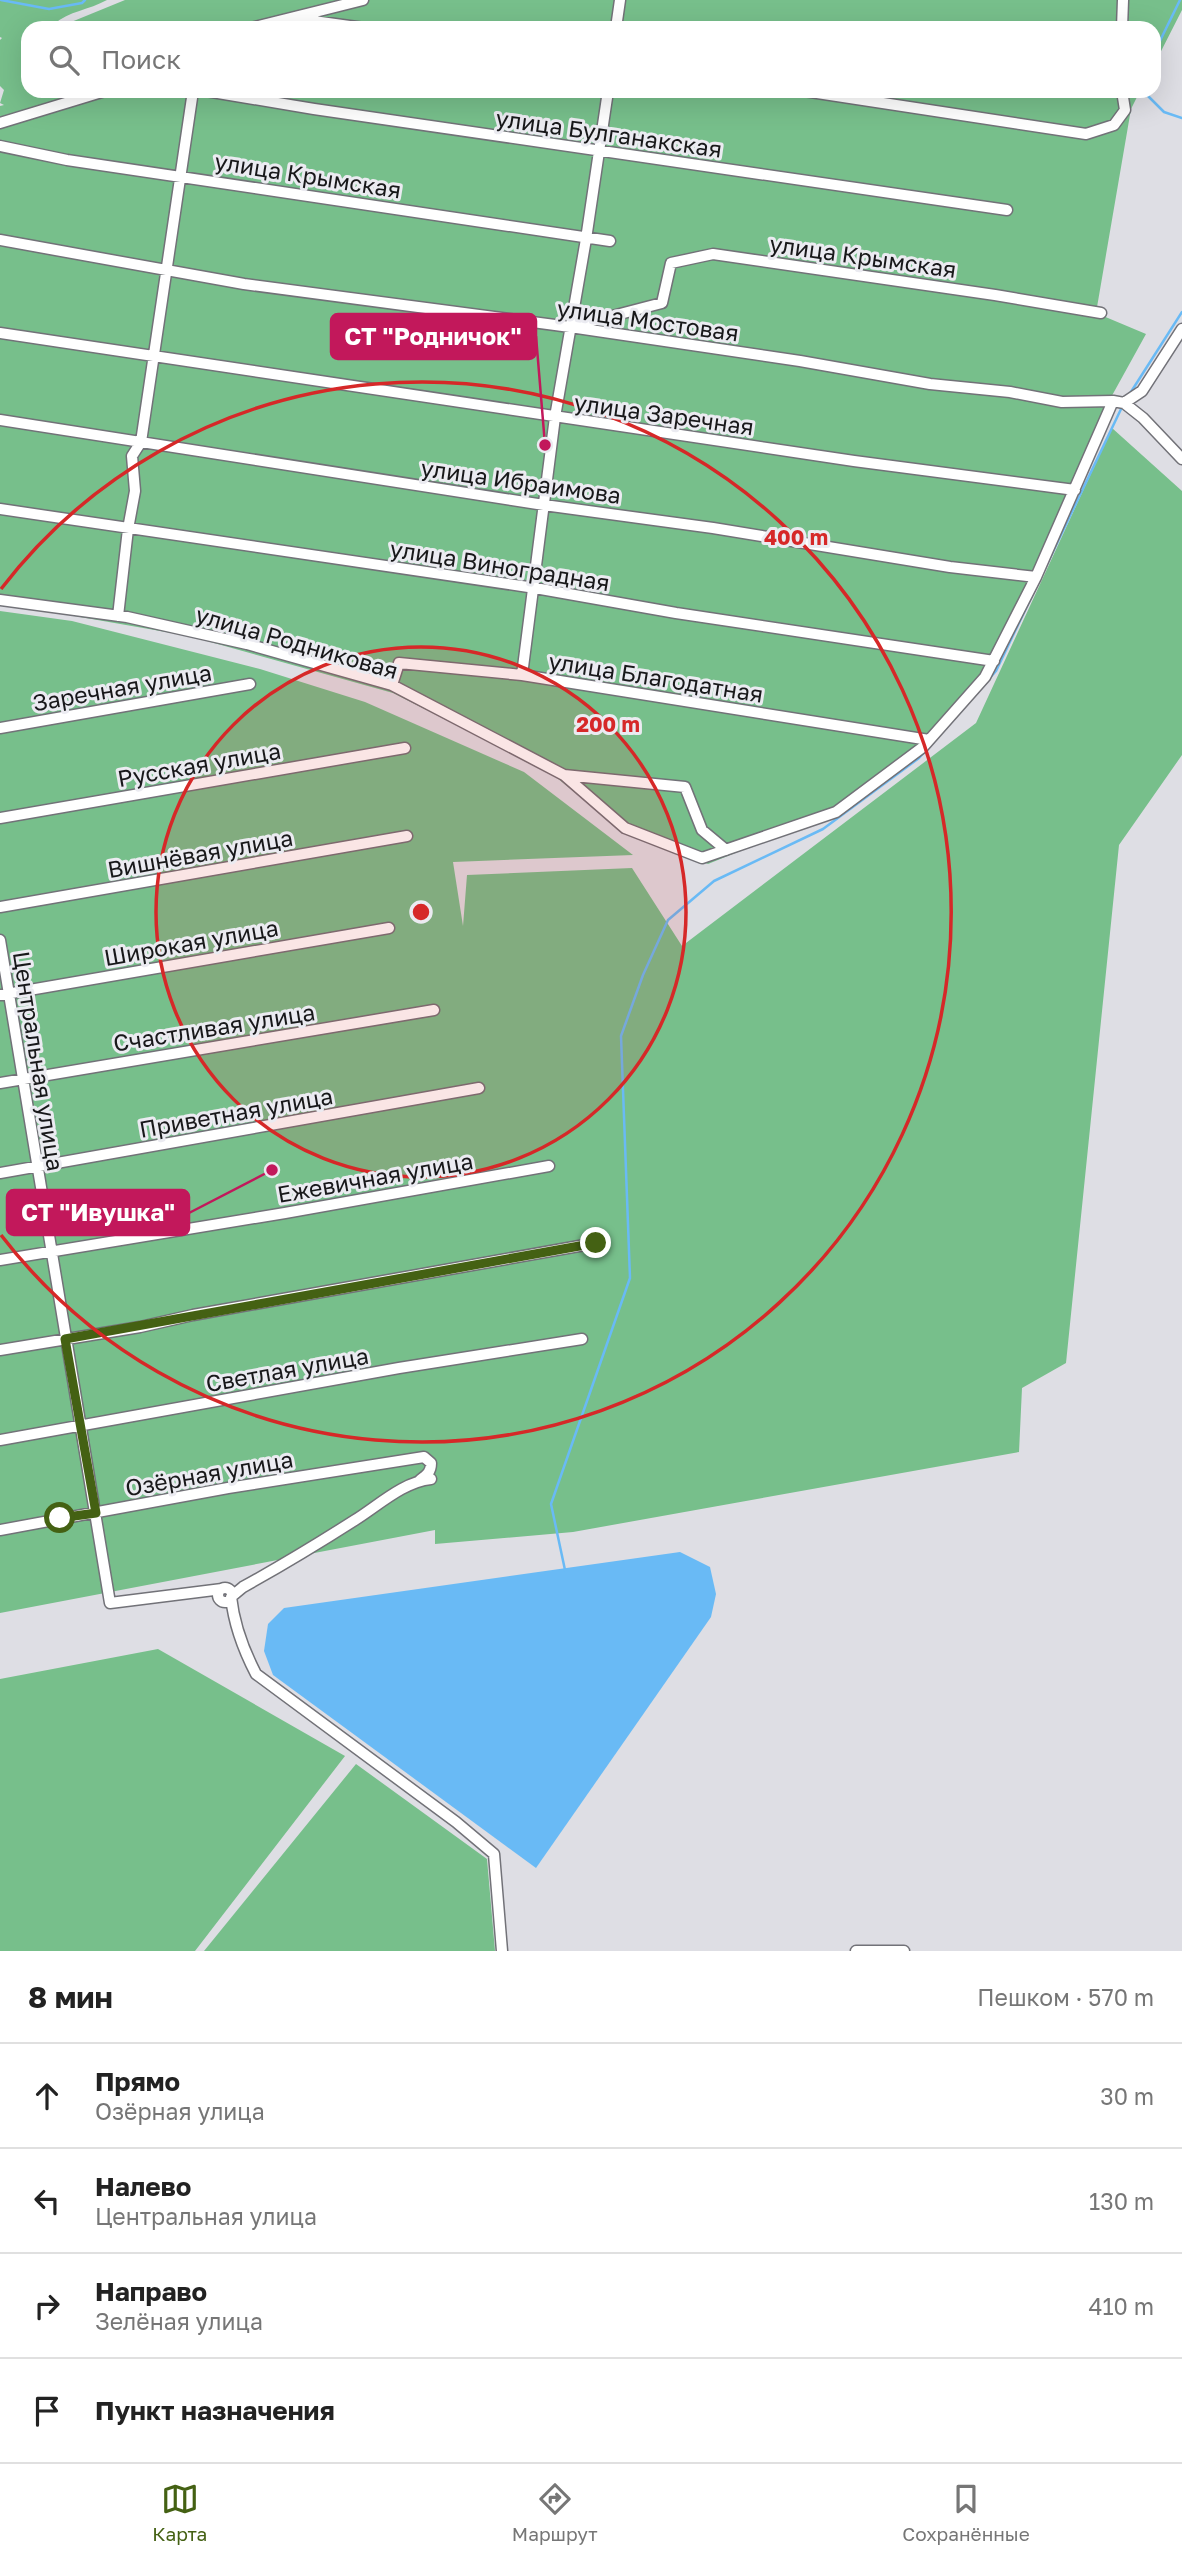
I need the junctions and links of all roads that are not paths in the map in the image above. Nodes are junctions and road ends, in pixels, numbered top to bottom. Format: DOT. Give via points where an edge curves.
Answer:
graph roads {
  1 [pos="363,0"];
  2 [pos="620,0"];
  3 [pos="1123,0"];
  4 [pos="291,18"];
  5 [pos="279,21"];
  6 [pos="313,21"];
  7 [pos="617,21"];
  8 [pos="1122,21"];
  9 [pos="82,98"];
  10 [pos="192,98"];
  11 [pos="248,98"];
  12 [pos="607,98"];
  13 [pos="850,98"];
  14 [pos="1123,98"];
  15 [pos="0,123"];
  16 [pos="0,146"];
  17 [pos="599,151"];
  18 [pos="180,175"];
  19 [pos="1007,209"];
  20 [pos="586,239"];
  21 [pos="0,240"];
  22 [pos="610,241"];
  23 [pos="168,269"];
  24 [pos="1101,313"];
  25 [pos="570,327"];
  26 [pos="1182,329"];
  27 [pos="0,333"];
  28 [pos="154,356"];
  29 [pos="1119,402"];
  30 [pos="555,417"];
  31 [pos="0,420"];
  32 [pos="141,442"];
  33 [pos="1182,459"];
  34 [pos="1074,490"];
  35 [pos="544,505"];
  36 [pos="0,509"];
  37 [pos="128,529"];
  38 [pos="1036,577"];
  39 [pos="535,588"];
  40 [pos="0,600"];
  41 [pos="118,616"];
  42 [pos="994,661"];
  43 [pos="522,675"];
  44 [pos="250,684"];
  45 [pos="392,685"];
  46 [pos="0,727"];
  47 [pos="929,740"];
  48 [pos="405,748"];
  49 [pos="564,775"];
  50 [pos="0,818"];
  51 [pos="407,836"];
  52 [pos="726,849"];
  53 [pos="0,907"];
  54 [pos="389,928"];
  55 [pos="0,940"];
  56 [pos="4,994"];
  57 [pos="434,1010"];
  58 [pos="24,1079"];
  59 [pos="0,1083"];
  60 [pos="479,1088"];
  61 [pos="549,1166"];
  62 [pos="37,1167"];
  63 [pos="0,1173"];
  64 [pos="596,1243"];
  65 [pos="50,1252"];
  66 [pos="0,1260"];
  67 [pos="65,1339"];
  68 [pos="582,1339"];
  69 [pos="0,1350"];
  70 [pos="80,1426"];
  71 [pos="0,1440"];
  72 [pos="431,1479"];
  73 [pos="420,1480"];
  74 [pos="96,1513"];
  75 [pos="0,1530"];
  76 [pos="223,1595"];
  77 [pos="502,1951"];
  78 [pos="856,1951"];
  79 [pos="904,1951"];
  1 -- 4 [label="street"];
  2 -- 7 [label="street"];
  3 -- 8 [label="street"];
  4 -- 5 [label="street"];
  4 -- 6 [label="street"];
  9 -- 15 [label="street"];
  10 -- 18 [label="street"];
  11 -- 17 [label="street, улица Булганакская"];
  12 -- 17 [label="street"];
  13 -- 14 [label="street" via="1086,134 1114,125 1125,110"];
  16 -- 18 [label="street, улица Крымская"];
  17 -- 19 [label="street, улица Булганакская"];
  17 -- 20 [label="street"];
  18 -- 20 [label="street, улица Крымская"];
  18 -- 23 [label="street"];
  20 -- 22 [label="street, улица Крымская"];
  20 -- 25 [label="street"];
  21 -- 23 [label="street, улица Мостовая"];
  23 -- 25 [label="street, улица Мостовая" via="244,284"];
  23 -- 28 [label="street"];
  24 -- 25 [label="street, улица Крымская" via="713,254 671,263 662,303"];
  25 -- 29 [label="street, улица Мостовая" via="930,384 1062,402"];
  25 -- 30 [label="street"];
  26 -- 29 [label="street" via="1142,391"];
  27 -- 28 [label="street, улица Заречная"];
  28 -- 30 [label="street, улица Заречная"];
  28 -- 32 [label="street"];
  29 -- 33 [label="street" via="1143,418"];
  29 -- 34 [label="street, улица Родниковая"];
  30 -- 34 [label="street, улица Заречная"];
  30 -- 35 [label="street"];
  31 -- 32 [label="street, улица Ибраимова"];
  32 -- 35 [label="street, улица Ибраимова"];
  32 -- 37 [label="street" via="132,456 135,491"];
  34 -- 38 [label="street, улица Родниковая"];
  35 -- 38 [label="street, улица Ибраимова"];
  35 -- 39 [label="street"];
  36 -- 37 [label="street, улица Виноградная"];
  37 -- 39 [label="street, улица Виноградная"];
  37 -- 41 [label="street"];
  38 -- 42 [label="street, улица Родниковая"];
  39 -- 42 [label="street, улица Виноградная"];
  39 -- 43 [label="street"];
  40 -- 41 [label="street, улица Родниковая"];
  41 -- 45 [label="street, улица Родниковая" via="247,644"];
  42 -- 47 [label="street, улица Родниковая"];
  43 -- 45 [label="street, улица Благодатная" via="399,663"];
  43 -- 47 [label="street, улица Благодатная"];
  44 -- 46 [label="street, Заречная улица"];
  45 -- 49 [label="street, улица Родниковая"];
  47 -- 52 [label="street, улица Родниковая" via="836,811"];
  48 -- 50 [label="street, Русская улица"];
  49 -- 52 [label="street, улица Родниковая" via="625,828 702,858"];
  49 -- 52 [label="street" via="685,787 702,830"];
  51 -- 53 [label="street, Вишнёвая улица"];
  54 -- 56 [label="street, Широкая улица"];
  55 -- 56 [label="street, Центральная улица"];
  56 -- 58 [label="street, Центральная улица"];
  57 -- 58 [label="street, Счастливая улица"];
  58 -- 59 [label="street, Счастливая улица"];
  58 -- 62 [label="street, Центральная улица"];
  60 -- 62 [label="street, Приветная улица"];
  61 -- 65 [label="street, Ежевичная улица"];
  62 -- 63 [label="street, Приветная улица"];
  62 -- 65 [label="street, Центральная улица"];
  64 -- 67 [label="street"];
  65 -- 66 [label="street, Ежевичная улица"];
  65 -- 67 [label="street, Центральная улица"];
  67 -- 69 [label="street"];
  67 -- 70 [label="street, Центральная улица"];
  68 -- 70 [label="street, Светлая улица"];
  70 -- 71 [label="street, Светлая улица"];
  70 -- 74 [label="street, Центральная улица"];
  72 -- 73 [label="street"];
  73 -- 74 [label="street, Озёрная улица" via="431,1468 424,1457"];
  73 -- 76 [label="street"];
  74 -- 75 [label="street, Озёрная улица"];
  74 -- 76 [label="street, Центральная улица" via="110,1603 196,1591"];
  76 -- 77 [label="street" via="256,1674 494,1854"];
  78 -- 79 [label="street"];
}
